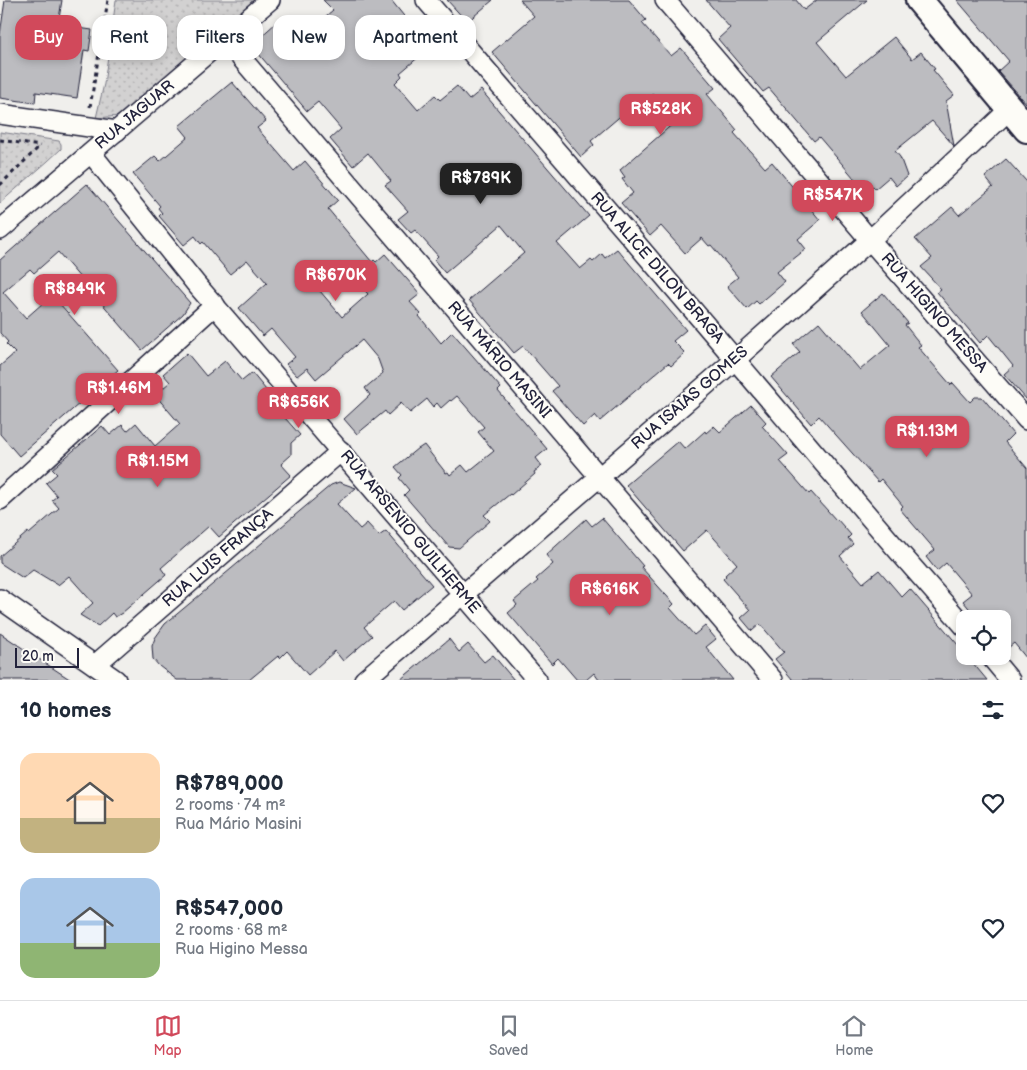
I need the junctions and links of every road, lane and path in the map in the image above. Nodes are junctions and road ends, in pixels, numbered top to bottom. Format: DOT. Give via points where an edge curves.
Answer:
graph roads {
  1 [pos="108,0"];
  2 [pos="270,0"];
  3 [pos="426,0"];
  4 [pos="665,0"];
  5 [pos="919,0"];
  6 [pos="253,15"];
  7 [pos="200,60"];
  8 [pos="243,60"];
  9 [pos="1010,109"];
  10 [pos="0,114"];
  11 [pos="87,127"];
  12 [pos="1027,129"];
  13 [pos="117,131"];
  14 [pos="0,140"];
  15 [pos="91,153"];
  16 [pos="0,185"];
  17 [pos="0,230"];
  18 [pos="870,240"];
  19 [pos="215,305"];
  20 [pos="735,360"];
  21 [pos="1027,420"];
  22 [pos="341,452"];
  23 [pos="599,477"];
  24 [pos="0,500"];
  25 [pos="463,594"];
  26 [pos="0,599"];
  27 [pos="956,617"];
  28 [pos="998,665"];
  29 [pos="95,666"];
  30 [pos="116,680"];
  31 [pos="364,680"];
  32 [pos="537,680"];
  33 [pos="773,680"];
  34 [pos="1010,680"];
  1 -- 11 [label="path"];
  2 -- 6 [label="street, RUA JAGUAR"];
  3 -- 20 [label="street, RUA ALICE DILON BRAGA"];
  4 -- 18 [label="street, RUA HIGINO MESSA"];
  5 -- 9 [label="street"];
  7 -- 13 [label="street, RUA JAGUAR"];
  8 -- 23 [label="street, RUA MÁRIO MASINI"];
  9 -- 12 [label="street"];
  9 -- 18 [label="street, RUA ISAIAS GOMES"];
  10 -- 11 [label="street"];
  11 -- 13 [label="street"];
  13 -- 15 [label="street, RUA JAGUAR"];
  14 -- 16 [label="path" via="40,146"];
  15 -- 17 [label="street, RUA JAGUAR"];
  15 -- 19 [label="street, RUA ARSENIO GUILHERME"];
  18 -- 20 [label="street, RUA ISAIAS GOMES"];
  18 -- 21 [label="street, RUA HIGINO MESSA"];
  19 -- 22 [label="street, RUA ARSENIO GUILHERME"];
  19 -- 24 [label="street"];
  20 -- 23 [label="street, RUA ISAIAS GOMES"];
  20 -- 27 [label="street, RUA ALICE DILON BRAGA"];
  22 -- 25 [label="street, RUA ARSENIO GUILHERME"];
  22 -- 29 [label="street, RUA LUIS FRANÇA"];
  23 -- 25 [label="street, RUA ISAIAS GOMES"];
  23 -- 33 [label="street, RUA MÁRIO MASINI"];
  25 -- 31 [label="street, RUA ISAIAS GOMES"];
  25 -- 32 [label="street, RUA ARSENIO GUILHERME"];
  26 -- 29 [label="street"];
  28 -- 34 [label="street"];
  29 -- 30 [label="street"];
}
